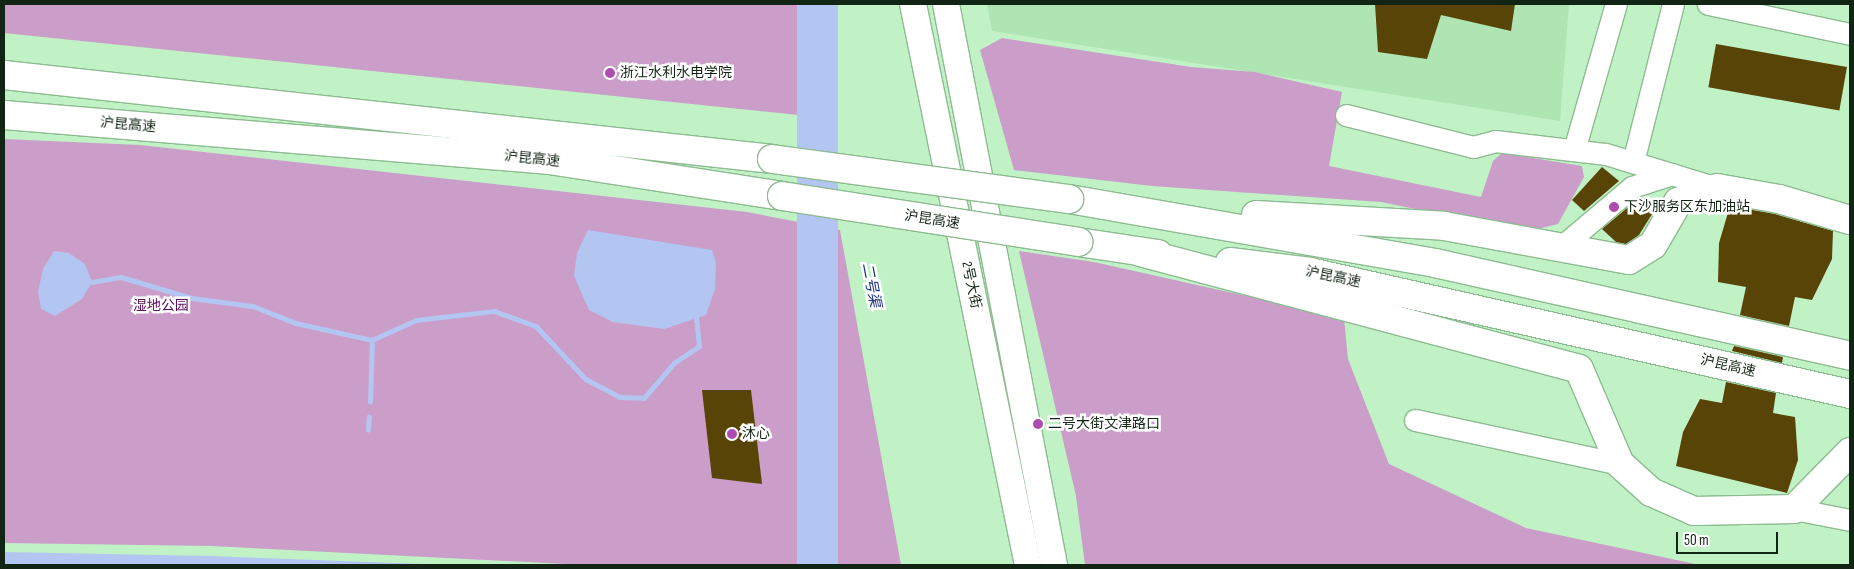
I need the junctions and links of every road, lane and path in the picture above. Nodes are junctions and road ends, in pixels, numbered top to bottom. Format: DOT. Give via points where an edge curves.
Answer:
graph roads {
  1 [pos="913,4"];
  2 [pos="946,4"];
  3 [pos="1616,4"];
  4 [pos="1673,4"];
  5 [pos="1708,4"];
  6 [pos="1850,34"];
  7 [pos="4,75"];
  8 [pos="1346,114"];
  9 [pos="4,115"];
  10 [pos="1574,150"];
  11 [pos="1633,162"];
  12 [pos="1672,174"];
  13 [pos="1717,188"];
  14 [pos="1126,206"];
  15 [pos="1850,220"];
  16 [pos="1561,247"];
  17 [pos="1140,252"];
  18 [pos="1850,356"];
  19 [pos="1850,394"];
  20 [pos="1415,420"];
  21 [pos="1850,452"];
  22 [pos="1620,464"];
  23 [pos="1794,509"];
  24 [pos="1845,515"];
  25 [pos="1041,563"];
  1 -- 25 [label="main road, 2号大街"];
  2 -- 25 [label="main road, 2号大街"];
  3 -- 10 [label="lane"];
  4 -- 11 [label="lane"];
  5 -- 6 [label="lane"];
  7 -- 14 [label="highway, 沪昆高速, bridge" via="772,159"];
  8 -- 10 [label="lane" via="1473,147 1494,141"];
  9 -- 17 [label="highway, 沪昆高速, bridge" via="550,160"];
  10 -- 11 [label="lane"];
  11 -- 12 [label="lane"];
  12 -- 13 [label="lane"];
  12 -- 16 [label="lane" via="1632,187"];
  13 -- 15 [label="highway" via="1779,198"];
  13 -- 16 [label="highway" via="1678,202 1653,245 1629,260"];
  14 -- 16 [label="highway" via="1444,226"];
  14 -- 18 [label="highway, 沪昆高速" via="1435,263"];
  17 -- 19 [label="highway, 沪昆高速" via="1310,272"];
  17 -- 22 [label="highway" via="1579,369"];
  20 -- 22 [label="lane"];
  21 -- 23 [label="highway"];
  22 -- 23 [label="highway" via="1651,492 1694,511"];
  23 -- 24 [label="lane"];
}
